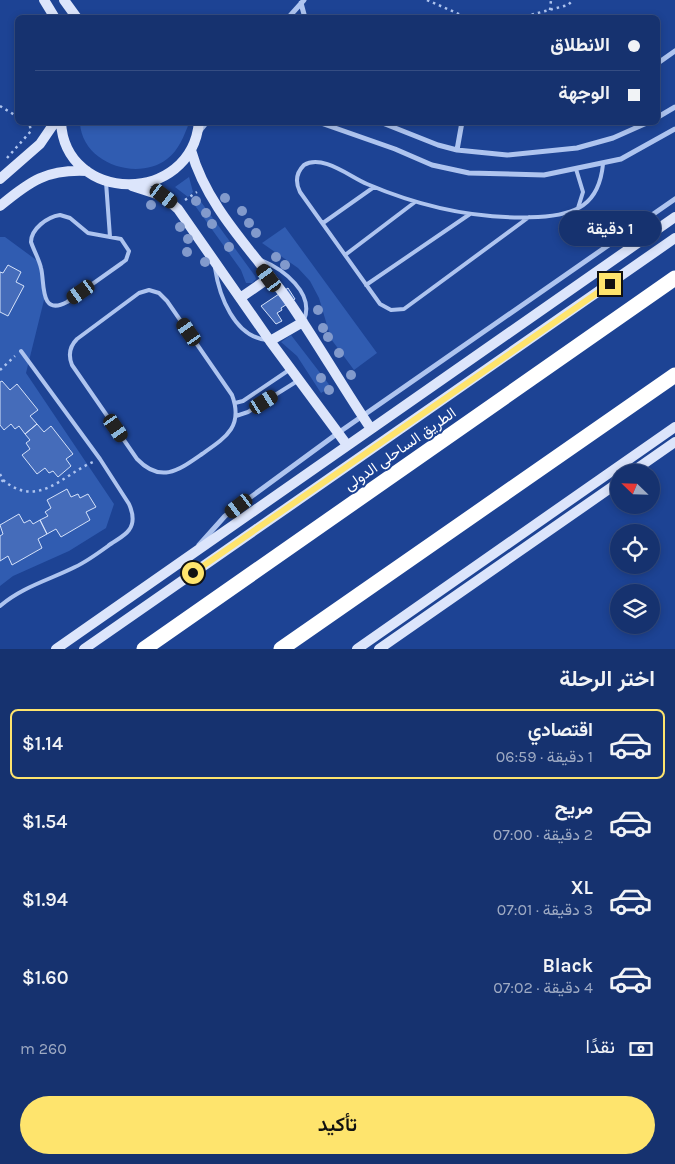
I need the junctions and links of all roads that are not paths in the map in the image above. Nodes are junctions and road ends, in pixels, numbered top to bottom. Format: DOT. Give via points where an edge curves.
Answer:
graph roads {
  1 [pos="44,0"];
  2 [pos="64,0"];
  3 [pos="303,2"];
  4 [pos="53,15"];
  5 [pos="76,15"];
  6 [pos="291,15"];
  7 [pos="305,15"];
  8 [pos="675,51"];
  9 [pos="660,62"];
  10 [pos="675,107"];
  11 [pos="660,116"];
  12 [pos="53,125"];
  13 [pos="62,125"];
  14 [pos="198,125"];
  15 [pos="205,125"];
  16 [pos="327,125"];
  17 [pos="388,125"];
  18 [pos="461,125"];
  19 [pos="641,125"];
  20 [pos="675,129"];
  21 [pos="197,135"];
  22 [pos="191,150"];
  23 [pos="457,150"];
  24 [pos="603,164"];
  25 [pos="576,169"];
  26 [pos="87,171"];
  27 [pos="0,179"];
  28 [pos="106,181"];
  29 [pos="132,186"];
  30 [pos="374,187"];
  31 [pos="675,199"];
  32 [pos="416,202"];
  33 [pos="0,206"];
  34 [pos="578,208"];
  35 [pos="471,214"];
  36 [pos="675,217"];
  37 [pos="529,218"];
  38 [pos="322,223"];
  39 [pos="110,237"];
  40 [pos="675,238"];
  41 [pos="345,255"];
  42 [pos="254,257"];
  43 [pos="214,261"];
  44 [pos="269,278"];
  45 [pos="675,278"];
  46 [pos="366,285"];
  47 [pos="240,298"];
  48 [pos="303,322"];
  49 [pos="270,341"];
  50 [pos="21,351"];
  51 [pos="291,369"];
  52 [pos="675,375"];
  53 [pos="299,380"];
  54 [pos="235,403"];
  55 [pos="236,416"];
  56 [pos="362,417"];
  57 [pos="675,428"];
  58 [pos="371,429"];
  59 [pos="338,433"];
  60 [pos="675,442"];
  61 [pos="351,443"];
  62 [pos="364,454"];
  63 [pos="643,464"];
  64 [pos="610,488"];
  65 [pos="550,514"];
  66 [pos="558,526"];
  67 [pos="195,552"];
  68 [pos="0,606"];
  69 [pos="56,649"];
  70 [pos="84,649"];
  71 [pos="144,649"];
  72 [pos="281,649"];
  73 [pos="357,649"];
  74 [pos="379,649"];
  1 -- 4 [label="main road"];
  2 -- 5 [label="main road"];
  3 -- 6 [label="street"];
  3 -- 7 [label="street"];
  8 -- 9 [label="street"];
  10 -- 11 [label="street"];
  12 -- 27 [label="main road" via="40,144"];
  13 -- 26 [label="main road" via="66,145"];
  14 -- 21 [label="main road"];
  15 -- 21 [label="street"];
  16 -- 25 [label="street" via="432,165 469,173 544,175"];
  17 -- 23 [label="street"];
  18 -- 23 [label="street"];
  19 -- 23 [label="street" via="613,138 576,148 507,154"];
  20 -- 24 [label="street" via="621,159"];
  21 -- 22 [label="main road"];
  22 -- 29 [label="main road" via="166,176"];
  22 -- 42 [label="main road" via="204,187"];
  24 -- 25 [label="street"];
  24 -- 34 [label="lane" via="599,187 590,200"];
  25 -- 34 [label="lane" via="583,192"];
  26 -- 28 [label="main road"];
  26 -- 33 [label="main road" via="53,173 37,178"];
  28 -- 29 [label="main road"];
  28 -- 39 [label="lane"];
  29 -- 43 [label="main road" via="158,194 176,206"];
  30 -- 32 [label="lane"];
  30 -- 38 [label="lane"];
  30 -- 38 [label="lane" via="324,162 313,161 304,165 297,174 297,186"];
  31 -- 56 [label="street"];
  32 -- 35 [label="lane"];
  32 -- 41 [label="lane"];
  34 -- 37 [label="lane" via="560,216"];
  35 -- 37 [label="lane"];
  35 -- 46 [label="lane"];
  36 -- 58 [label="main road"];
  37 -- 46 [label="lane" via="404,309 385,308"];
  38 -- 41 [label="lane"];
  39 -- 39 [label="lane" via="84,232 64,215 53,216 36,229 31,242 42,269 42,292 46,300 54,305 63,304 126,260 128,246 121,239"];
  40 -- 62 [label="main road"];
  41 -- 46 [label="lane"];
  42 -- 44 [label="main road"];
  42 -- 48 [label="lane" via="282,271 294,282 304,296 307,311"];
  43 -- 47 [label="main road"];
  43 -- 49 [label="lane" via="217,281 234,318 247,333"];
  44 -- 47 [label="main road"];
  44 -- 48 [label="main road"];
  45 -- 71 [label="highway, الطريق الساحلى الدولى"];
  47 -- 49 [label="main road"];
  48 -- 49 [label="main road"];
  48 -- 56 [label="main road"];
  49 -- 51 [label="main road"];
  50 -- 68 [label="lane" via="100,459 133,512 133,521 129,530 77,566 20,591"];
  51 -- 53 [label="main road"];
  51 -- 54 [label="lane"];
  52 -- 72 [label="highway"];
  53 -- 55 [label="lane"];
  53 -- 59 [label="main road"];
  54 -- 55 [label="lane"];
  54 -- 55 [label="lane" via="167,301 154,291 139,293 77,338 69,350 72,365 138,459 150,470 167,473 183,467 225,438"];
  56 -- 58 [label="main road"];
  56 -- 59 [label="street"];
  57 -- 65 [label="main road"];
  58 -- 61 [label="main road"];
  59 -- 61 [label="main road"];
  59 -- 67 [label="street" via="225,516"];
  60 -- 63 [label="main road"];
  61 -- 62 [label="main road"];
  61 -- 67 [label="main road"];
  62 -- 70 [label="main road"];
  64 -- 66 [label="main road"];
  65 -- 66 [label="main road"];
  65 -- 73 [label="main road"];
  66 -- 74 [label="main road"];
  67 -- 69 [label="main road"];
}
